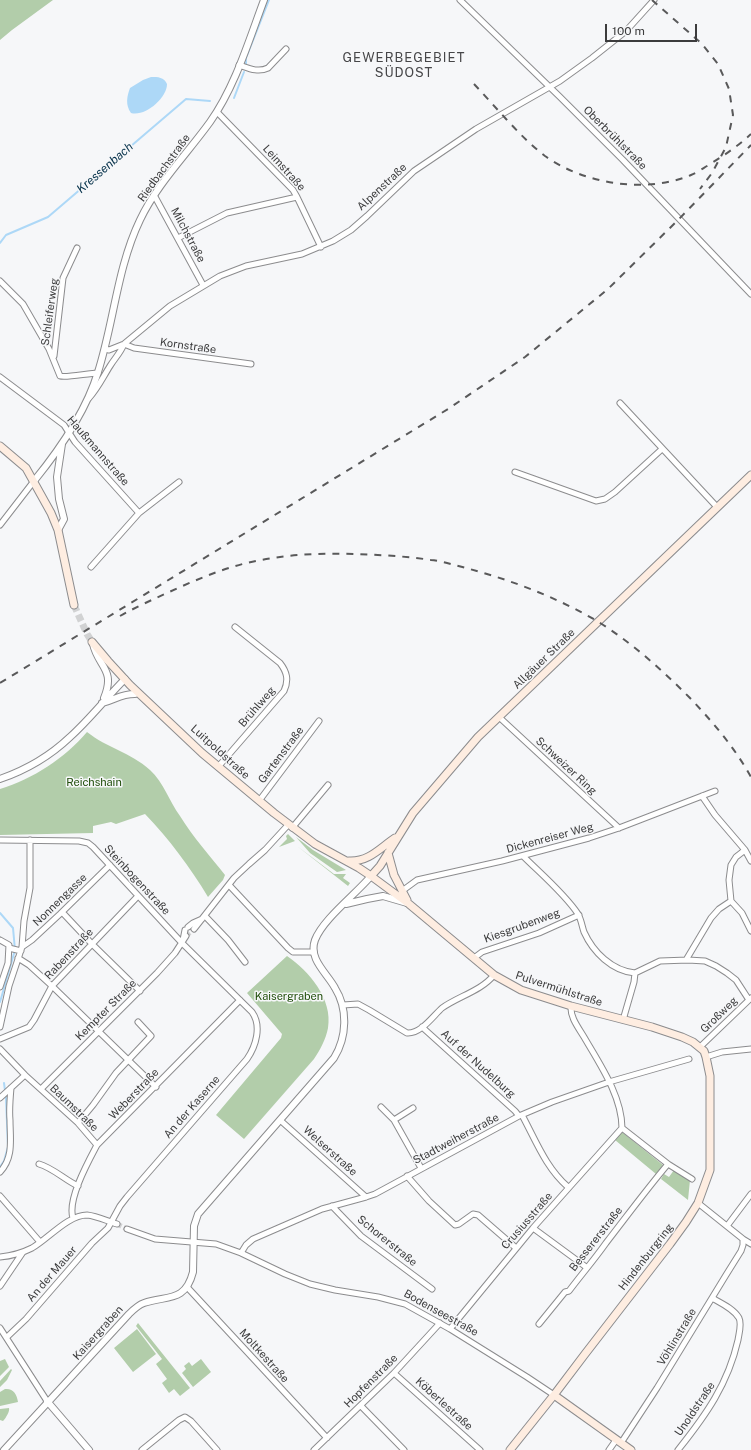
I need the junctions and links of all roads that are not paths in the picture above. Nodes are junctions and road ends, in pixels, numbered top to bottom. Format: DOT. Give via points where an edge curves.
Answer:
graph roads {
  1 [pos="264,0"];
  2 [pos="460,0"];
  3 [pos="652,1"];
  4 [pos="286,49"];
  5 [pos="239,65"];
  6 [pos="549,87"];
  7 [pos="216,112"];
  8 [pos="154,196"];
  9 [pos="297,197"];
  10 [pos="178,238"];
  11 [pos="321,247"];
  12 [pos="77,248"];
  13 [pos="0,281"];
  14 [pos="203,285"];
  15 [pos="751,294"];
  16 [pos="124,344"];
  17 [pos="105,349"];
  18 [pos="54,357"];
  19 [pos="250,364"];
  20 [pos="98,373"];
  21 [pos="0,377"];
  22 [pos="86,402"];
  23 [pos="620,403"];
  24 [pos="69,432"];
  25 [pos="63,441"];
  26 [pos="0,446"];
  27 [pos="662,449"];
  28 [pos="515,472"];
  29 [pos="751,475"];
  30 [pos="34,481"];
  31 [pos="179,482"];
  32 [pos="718,507"];
  33 [pos="139,513"];
  34 [pos="0,525"];
  35 [pos="58,530"];
  36 [pos="91,567"];
  37 [pos="74,605"];
  38 [pos="235,628"];
  39 [pos="92,642"];
  40 [pos="125,679"];
  41 [pos="135,694"];
  42 [pos="146,699"];
  43 [pos="102,703"];
  44 [pos="500,717"];
  45 [pos="319,721"];
  46 [pos="218,767"];
  47 [pos="0,779"];
  48 [pos="328,785"];
  49 [pos="715,791"];
  50 [pos="702,796"];
  51 [pos="259,801"];
  52 [pos="290,826"];
  53 [pos="619,828"];
  54 [pos="398,836"];
  55 [pos="0,840"];
  56 [pos="30,840"];
  57 [pos="745,850"];
  58 [pos="388,853"];
  59 [pos="523,856"];
  60 [pos="347,861"];
  61 [pos="751,861"];
  62 [pos="110,865"];
  63 [pos="371,876"];
  64 [pos="229,885"];
  65 [pos="402,891"];
  66 [pos="138,896"];
  67 [pos="731,901"];
  68 [pos="344,904"];
  69 [pos="410,904"];
  70 [pos="62,912"];
  71 [pos="579,915"];
  72 [pos="205,917"];
  73 [pos="194,929"];
  74 [pos="751,931"];
  75 [pos="186,936"];
  76 [pos="0,940"];
  77 [pos="182,943"];
  78 [pos="92,944"];
  79 [pos="11,948"];
  80 [pos="20,950"];
  81 [pos="314,952"];
  82 [pos="18,958"];
  83 [pos="474,958"];
  84 [pos="686,960"];
  85 [pos="245,962"];
  86 [pos="635,973"];
  87 [pos="494,975"];
  88 [pos="52,986"];
  89 [pos="0,988"];
  90 [pos="140,991"];
  91 [pos="750,999"];
  92 [pos="240,1000"];
  93 [pos="343,1005"];
  94 [pos="571,1006"];
  95 [pos="622,1020"];
  96 [pos="138,1022"];
  97 [pos="0,1027"];
  98 [pos="422,1027"];
  99 [pos="100,1031"];
  100 [pos="0,1039"];
  101 [pos="700,1047"];
  102 [pos="0,1049"];
  103 [pos="751,1049"];
  104 [pos="706,1057"];
  105 [pos="689,1059"];
  106 [pos="128,1061"];
  107 [pos="25,1075"];
  108 [pos="609,1082"];
  109 [pos="156,1087"];
  110 [pos="41,1089"];
  111 [pos="9,1090"];
  112 [pos="2,1097"];
  113 [pos="381,1107"];
  114 [pos="414,1108"];
  115 [pos="520,1116"];
  116 [pos="280,1120"];
  117 [pos="394,1120"];
  118 [pos="78,1122"];
  119 [pos="622,1128"];
  120 [pos="97,1145"];
  121 [pos="39,1164"];
  122 [pos="668,1164"];
  123 [pos="421,1168"];
  124 [pos="0,1172"];
  125 [pos="407,1176"];
  126 [pos="692,1179"];
  127 [pos="78,1186"];
  128 [pos="568,1187"];
  129 [pos="751,1194"];
  130 [pos="0,1196"];
  131 [pos="366,1197"];
  132 [pos="698,1203"];
  133 [pos="332,1206"];
  134 [pos="73,1218"];
  135 [pos="114,1223"];
  136 [pos="727,1226"];
  137 [pos="534,1228"];
  138 [pos="127,1229"];
  139 [pos="743,1239"];
  140 [pos="40,1242"];
  141 [pos="194,1242"];
  142 [pos="751,1244"];
  143 [pos="516,1248"];
  144 [pos="23,1252"];
  145 [pos="241,1253"];
  146 [pos="0,1257"];
  147 [pos="586,1267"];
  148 [pos="0,1286"];
  149 [pos="187,1287"];
  150 [pos="432,1289"];
  151 [pos="712,1298"];
  152 [pos="440,1323"];
  153 [pos="539,1324"];
  154 [pos="0,1328"];
  155 [pos="450,1329"];
  156 [pos="7,1337"];
  157 [pos="394,1373"];
  158 [pos="554,1395"];
  159 [pos="47,1401"];
  160 [pos="361,1406"];
  161 [pos="327,1438"];
  162 [pos="618,1442"];
  163 [pos="4,1450"];
  164 [pos="89,1450"];
  165 [pos="142,1450"];
  166 [pos="216,1450"];
  167 [pos="314,1450"];
  168 [pos="404,1450"];
  169 [pos="480,1450"];
  170 [pos="510,1450"];
  171 [pos="609,1450"];
  172 [pos="631,1450"];
  173 [pos="678,1450"];
  1 -- 5 [label="street, Riedbachstraße"];
  2 -- 6 [label="street, Oberbrühlstraße"];
  3 -- 6 [label="street, Alpenstraße" via="632,25 613,42"];
  4 -- 5 [label="street" via="264,70"];
  5 -- 7 [label="street, Riedbachstraße"];
  6 -- 11 [label="street, Alpenstraße" via="445,149 414,171 351,230"];
  6 -- 15 [label="street, Oberbrühlstraße" via="638,175"];
  7 -- 8 [label="street, Riedbachstraße"];
  7 -- 9 [label="street, Leimstraße"];
  8 -- 10 [label="street, Milchstraße"];
  8 -- 17 [label="street, Riedbachstraße" via="140,220 130,245"];
  9 -- 10 [label="street" via="227,213"];
  9 -- 11 [label="street, Leimstraße"];
  10 -- 14 [label="street, Milchstraße"];
  11 -- 14 [label="street, Alpenstraße" via="302,254 246,266"];
  12 -- 18 [label="street, Schleiferweg" via="63,278"];
  13 -- 18 [label="street, Schleiferweg" via="21,301"];
  14 -- 16 [label="street, Alpenstraße" via="170,306"];
  16 -- 17 [label="street, Alpenstraße"];
  16 -- 19 [label="street, Kornstraße" via="134,348"];
  16 -- 22 [label="street, Riedbachstraße"];
  17 -- 20 [label="street, Riedbachstraße"];
  18 -- 20 [label="street, Schleiferweg" via="61,377"];
  20 -- 22 [label="street, Riedbachstraße"];
  21 -- 24 [label="street, Haußmannstraße"];
  22 -- 24 [label="street, Riedbachstraße"];
  23 -- 27 [label="street"];
  24 -- 25 [label="street, Riedbachstraße"];
  24 -- 33 [label="street, Haußmannstraße"];
  25 -- 30 [label="street, Riedbachstraße"];
  25 -- 35 [label="street" via="57,477 64,518"];
  26 -- 30 [label="main road" via="26,468"];
  27 -- 28 [label="street" via="615,492 606,499 596,501"];
  27 -- 32 [label="street"];
  29 -- 32 [label="main road, Allgäuer Straße"];
  30 -- 34 [label="street"];
  30 -- 35 [label="main road"];
  31 -- 33 [label="street"];
  32 -- 44 [label="main road, Allgäuer Straße"];
  33 -- 36 [label="street"];
  35 -- 37 [label="main road"];
  38 -- 46 [label="street, Brühlweg" via="280,663 288,678 284,691"];
  39 -- 40 [label="main road, Luitpoldstraße"];
  39 -- 43 [label="street" via="109,679 109,687"];
  40 -- 42 [label="main road, Luitpoldstraße"];
  40 -- 43 [label="street"];
  41 -- 42 [label="main road"];
  41 -- 43 [label="street" via="122,695"];
  42 -- 46 [label="main road, Luitpoldstraße"];
  43 -- 47 [label="street" via="84,724 57,748 28,767"];
  44 -- 53 [label="street, Schweizer Ring"];
  44 -- 54 [label="main road, Allgäuer Straße" via="478,737 429,794"];
  45 -- 51 [label="street, Gartenstraße"];
  46 -- 51 [label="main road, Luitpoldstraße"];
  48 -- 52 [label="street, Kempter Straße"];
  49 -- 50 [label="street, Dickenreiser Weg"];
  50 -- 53 [label="street, Dickenreiser Weg"];
  50 -- 57 [label="street"];
  51 -- 52 [label="main road, Luitpoldstraße"];
  52 -- 60 [label="main road, Luitpoldstraße" via="315,844"];
  52 -- 64 [label="street, Kempter Straße"];
  53 -- 59 [label="street, Dickenreiser Weg"];
  54 -- 58 [label="main road, Allgäuer Straße"];
  54 -- 60 [label="main road" via="366,858"];
  55 -- 56 [label="street, Steinbogenstraße"];
  56 -- 62 [label="street, Steinbogenstraße" via="84,842 93,846"];
  56 -- 80 [label="street" via="30,888"];
  57 -- 61 [label="street"];
  57 -- 67 [label="street" via="731,865"];
  58 -- 63 [label="main road, Allgäuer Straße"];
  58 -- 65 [label="main road"];
  59 -- 65 [label="street, Dickenreiser Weg" via="417,880"];
  59 -- 71 [label="street"];
  60 -- 63 [label="main road, Luitpoldstraße"];
  62 -- 66 [label="street, Steinbogenstraße"];
  62 -- 70 [label="street, Nonnengasse"];
  63 -- 68 [label="street"];
  63 -- 69 [label="main road, Luitpoldstraße"];
  64 -- 72 [label="street, Kempter Straße"];
  64 -- 81 [label="street" via="293,952"];
  65 -- 69 [label="main road"];
  66 -- 77 [label="street, Steinbogenstraße"];
  66 -- 78 [label="street, Rabenstraße"];
  67 -- 74 [label="street" via="742,912"];
  67 -- 84 [label="street" via="711,918"];
  68 -- 69 [label="street" via="383,896"];
  68 -- 81 [label="street" via="318,932"];
  69 -- 83 [label="main road, Pulvermühlstraße"];
  70 -- 78 [label="street"];
  70 -- 80 [label="street, Nonnengasse"];
  71 -- 83 [label="street, Kiesgrubenweg" via="540,933 482,952"];
  71 -- 86 [label="street" via="584,932 597,954 607,962"];
  72 -- 73 [label="street, Kempter Straße"];
  72 -- 77 [label="street, Kempter Straße" via="186,929"];
  72 -- 85 [label="street"];
  75 -- 77 [label="street, Kempter Straße"];
  76 -- 79 [label="street"];
  77 -- 90 [label="street, Kempter Straße" via="176,953"];
  77 -- 92 [label="street, Steinbogenstraße"];
  78 -- 88 [label="street, Rabenstraße"];
  78 -- 90 [label="street"];
  79 -- 80 [label="street"];
  79 -- 89 [label="street"];
  80 -- 82 [label="street"];
  81 -- 93 [label="street"];
  82 -- 88 [label="street"];
  82 -- 97 [label="street"];
  83 -- 87 [label="main road, Pulvermühlstraße"];
  84 -- 86 [label="street" via="660,961"];
  84 -- 91 [label="street" via="705,961 716,966 736,980"];
  86 -- 95 [label="street"];
  87 -- 94 [label="main road, Pulvermühlstraße" via="521,990"];
  87 -- 98 [label="street" via="481,987 442,1008"];
  88 -- 99 [label="street"];
  88 -- 100 [label="street, Rabenstraße" via="29,1027"];
  90 -- 99 [label="street, Kempter Straße"];
  91 -- 101 [label="street, Großweg"];
  92 -- 109 [label="street, Weberstraße"];
  92 -- 135 [label="street, An der Kaserne" via="254,1016 257,1025 251,1054 127,1197 116,1211"];
  93 -- 98 [label="street" via="358,1004 408,1033"];
  93 -- 116 [label="street" via="344,1029 337,1053"];
  94 -- 95 [label="main road, Pulvermühlstraße"];
  94 -- 108 [label="street" via="570,1011 575,1022"];
  95 -- 101 [label="main road, Pulvermühlstraße" via="682,1037"];
  96 -- 106 [label="street" via="152,1036"];
  98 -- 115 [label="street, Auf der Nudelburg"];
  99 -- 106 [label="street"];
  99 -- 110 [label="street, Kempter Straße"];
  101 -- 104 [label="main road, Hindenburgring"];
  102 -- 107 [label="street, Baumstraße"];
  103 -- 104 [label="street" via="722,1052"];
  104 -- 132 [label="main road, Hindenburgring" via="710,1076 710,1170"];
  105 -- 108 [label="street, Stadtweiherstraße"];
  106 -- 109 [label="street"];
  106 -- 118 [label="street"];
  107 -- 110 [label="street, Baumstraße"];
  107 -- 111 [label="street"];
  108 -- 115 [label="street, Stadtweiherstraße"];
  108 -- 119 [label="street"];
  109 -- 120 [label="street, Weberstraße"];
  110 -- 118 [label="street, Baumstraße"];
  111 -- 112 [label="street"];
  111 -- 124 [label="street" via="11,1147 8,1161"];
  113 -- 117 [label="street"];
  114 -- 117 [label="street"];
  115 -- 123 [label="street, Stadtweiherstraße"];
  115 -- 128 [label="street, Auf der Nudelburg" via="547,1164"];
  116 -- 131 [label="street, Welserstraße"];
  116 -- 141 [label="street" via="198,1214 194,1226"];
  117 -- 123 [label="street"];
  118 -- 120 [label="street, Baumstraße"];
  119 -- 122 [label="street"];
  119 -- 128 [label="street, Crusiusstraße"];
  120 -- 127 [label="street, Weberstraße"];
  121 -- 127 [label="street"];
  122 -- 126 [label="street"];
  122 -- 147 [label="street, Bessererstraße"];
  123 -- 125 [label="street, Stadtweiherstraße"];
  125 -- 131 [label="street, Stadtweiherstraße"];
  125 -- 143 [label="street" via="455,1225 473,1214 478,1215"];
  127 -- 134 [label="street, Weberstraße" via="71,1210"];
  128 -- 137 [label="street, Crusiusstraße"];
  129 -- 136 [label="street"];
  130 -- 140 [label="street"];
  131 -- 133 [label="street, Stadtweiherstraße"];
  132 -- 136 [label="street"];
  132 -- 158 [label="main road, Hindenburgring"];
  133 -- 145 [label="street, Stadtweiherstraße" via="253,1240"];
  133 -- 150 [label="street, Schorerstraße" via="361,1236"];
  134 -- 135 [label="street" via="88,1215"];
  134 -- 140 [label="street"];
  135 -- 156 [label="street, An der Mauer"];
  136 -- 139 [label="street"];
  137 -- 143 [label="street, Crusiusstraße"];
  137 -- 147 [label="street"];
  138 -- 141 [label="street, Bodenseestraße" via="155,1239"];
  139 -- 142 [label="street"];
  139 -- 151 [label="street, Vöhlinstraße" via="741,1251"];
  140 -- 144 [label="street"];
  141 -- 145 [label="street, Bodenseestraße" via="216,1244"];
  141 -- 149 [label="street" via="193,1272"];
  143 -- 155 [label="street, Crusiusstraße"];
  144 -- 146 [label="street"];
  144 -- 148 [label="street"];
  145 -- 152 [label="street, Bodenseestraße" via="310,1284 393,1300"];
  147 -- 153 [label="street, Bessererstraße"];
  149 -- 159 [label="street, Kaisergraben" via="172,1298 147,1302 133,1310"];
  149 -- 161 [label="street, Moltkestraße"];
  151 -- 162 [label="street, Vöhlinstraße" via="657,1388"];
  151 -- 173 [label="street, Unoldstraße" via="739,1318 740,1330 727,1377 717,1397"];
  152 -- 155 [label="street, Bodenseestraße"];
  152 -- 157 [label="street, Hopfenstraße"];
  154 -- 156 [label="street"];
  155 -- 158 [label="street, Bodenseestraße"];
  156 -- 159 [label="street"];
  157 -- 160 [label="street, Hopfenstraße"];
  157 -- 169 [label="street, Köberlestraße"];
  158 -- 162 [label="main road, Bodenseestraße"];
  158 -- 170 [label="main road, Hindenburgring"];
  159 -- 163 [label="street, Kaisergraben"];
  159 -- 164 [label="street"];
  160 -- 161 [label="street, Hopfenstraße"];
  160 -- 168 [label="street"];
  161 -- 167 [label="street, Hopfenstraße"];
  162 -- 171 [label="street, Vöhlinstraße"];
  162 -- 172 [label="main road, Bodenseestraße"];
  165 -- 166 [label="street" via="185,1417"];
}
